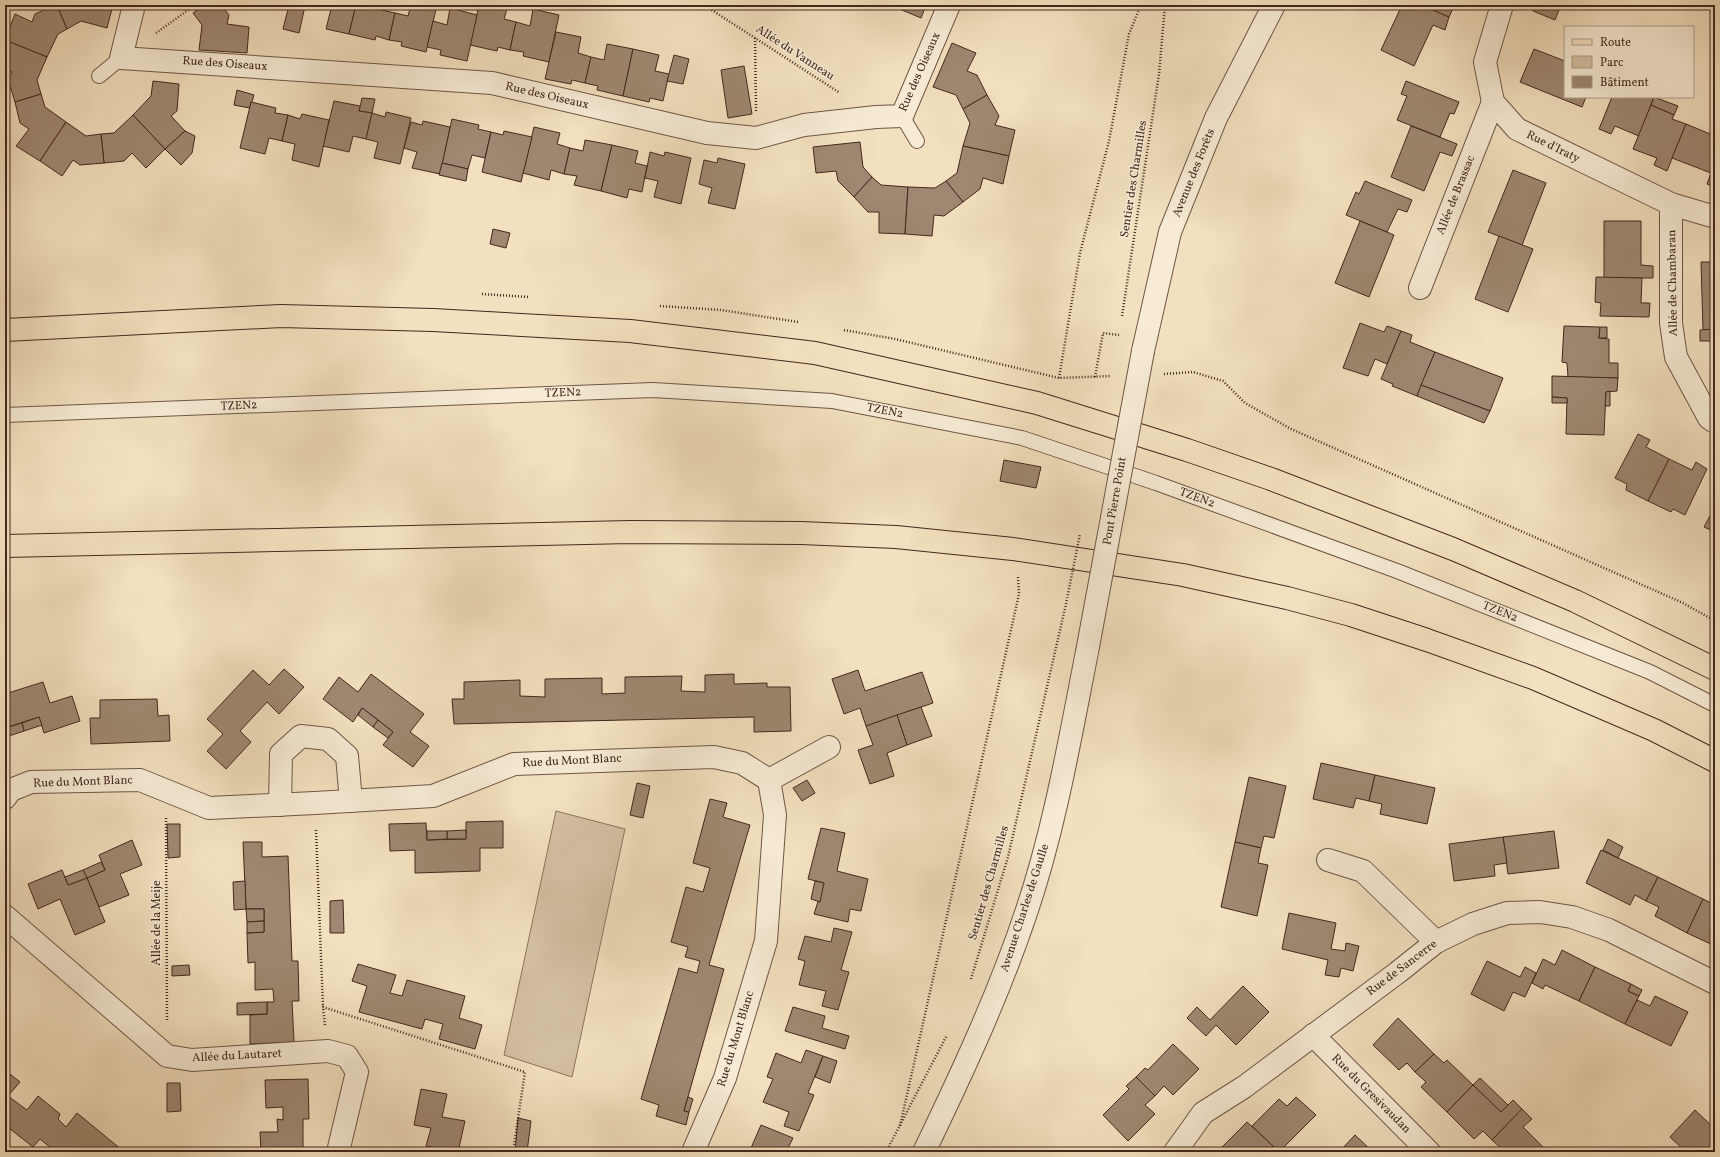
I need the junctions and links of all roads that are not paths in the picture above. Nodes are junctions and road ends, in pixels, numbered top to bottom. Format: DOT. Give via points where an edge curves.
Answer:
graph roads {
  1 [pos="134,5"];
  2 [pos="949,5"];
  3 [pos="1274,5"];
  4 [pos="1502,5"];
  5 [pos="121,58"];
  6 [pos="99,76"];
  7 [pos="1493,102"];
  8 [pos="902,116"];
  9 [pos="917,141"];
  10 [pos="1671,204"];
  11 [pos="1715,217"];
  12 [pos="1420,288"];
  13 [pos="5,330"];
  14 [pos="1142,350"];
  15 [pos="5,415"];
  16 [pos="1715,422"];
  17 [pos="5,546"];
  18 [pos="1087,652"];
  19 [pos="1715,669"];
  20 [pos="1715,705"];
  21 [pos="829,747"];
  22 [pos="1715,761"];
  23 [pos="768,780"];
  24 [pos="5,798"];
  25 [pos="351,801"];
  26 [pos="280,805"];
  27 [pos="1328,860"];
  28 [pos="5,916"];
  29 [pos="1436,942"];
  30 [pos="1715,983"];
  31 [pos="1313,1035"];
  32 [pos="338,1152"];
  33 [pos="693,1152"];
  34 [pos="924,1152"];
  35 [pos="1175,1152"];
  36 [pos="1429,1152"];
  1 -- 5 [label="street"];
  2 -- 8 [label="street, Rue des Oiseaux"];
  3 -- 14 [label="street, Avenue des Forêts" via="1216,118 1170,232"];
  4 -- 7 [label="street" via="1486,62"];
  5 -- 6 [label="lane"];
  5 -- 8 [label="street, Rue des Oiseaux" via="492,83 707,133 756,138 804,125 876,116"];
  7 -- 10 [label="street, Rue d'Iraty" via="1517,129"];
  7 -- 12 [label="street, Allée de Brassac"];
  8 -- 9 [label="lane"];
  10 -- 11 [label="street, Rue d'Iraty"];
  10 -- 16 [label="street, Allée de Chambaran" via="1671,323 1676,357 1709,418"];
  13 -- 19 [label="main road" via="281,316 433,320 630,332 815,353 1037,402 1257,474 1460,552 1575,601"];
  14 -- 18 [label="street, Pont Pierre Point, bridge"];
  15 -- 20 [label="lane, TZEN2" via="653,390 832,401 1022,438 1156,483 1397,571 1650,672"];
  17 -- 22 [label="main road" via="630,532 888,536 1013,549 1183,575 1351,615 1533,678 1654,730"];
  18 -- 34 [label="street, Avenue Charles de Gaulle" via="1053,818 1028,909 997,994"];
  21 -- 23 [label="street"];
  23 -- 25 [label="street, Rue du Mont Blanc" via="742,763 714,757 514,764 433,796"];
  23 -- 33 [label="street, Rue du Mont Blanc" via="775,815 766,941 725,1078"];
  24 -- 26 [label="street, Rue du Mont Blanc" via="11,790 31,782 140,780 209,808"];
  25 -- 26 [label="street, Rue du Mont Blanc"];
  25 -- 26 [label="street" via="347,756 328,738 301,736 281,754"];
  27 -- 29 [label="street" via="1363,871"];
  28 -- 32 [label="street, Allée du Lautaret" via="167,1056 192,1060 328,1051 347,1056 357,1072"];
  29 -- 30 [label="street, Rue de Sancerre" via="1473,924 1507,913 1540,912 1572,917 1609,930"];
  29 -- 31 [label="street, Rue de Sancerre"];
  31 -- 35 [label="street, Rue de Sancerre" via="1244,1087 1203,1113"];
  31 -- 36 [label="street, Rue du Gresivaudan"];
}
